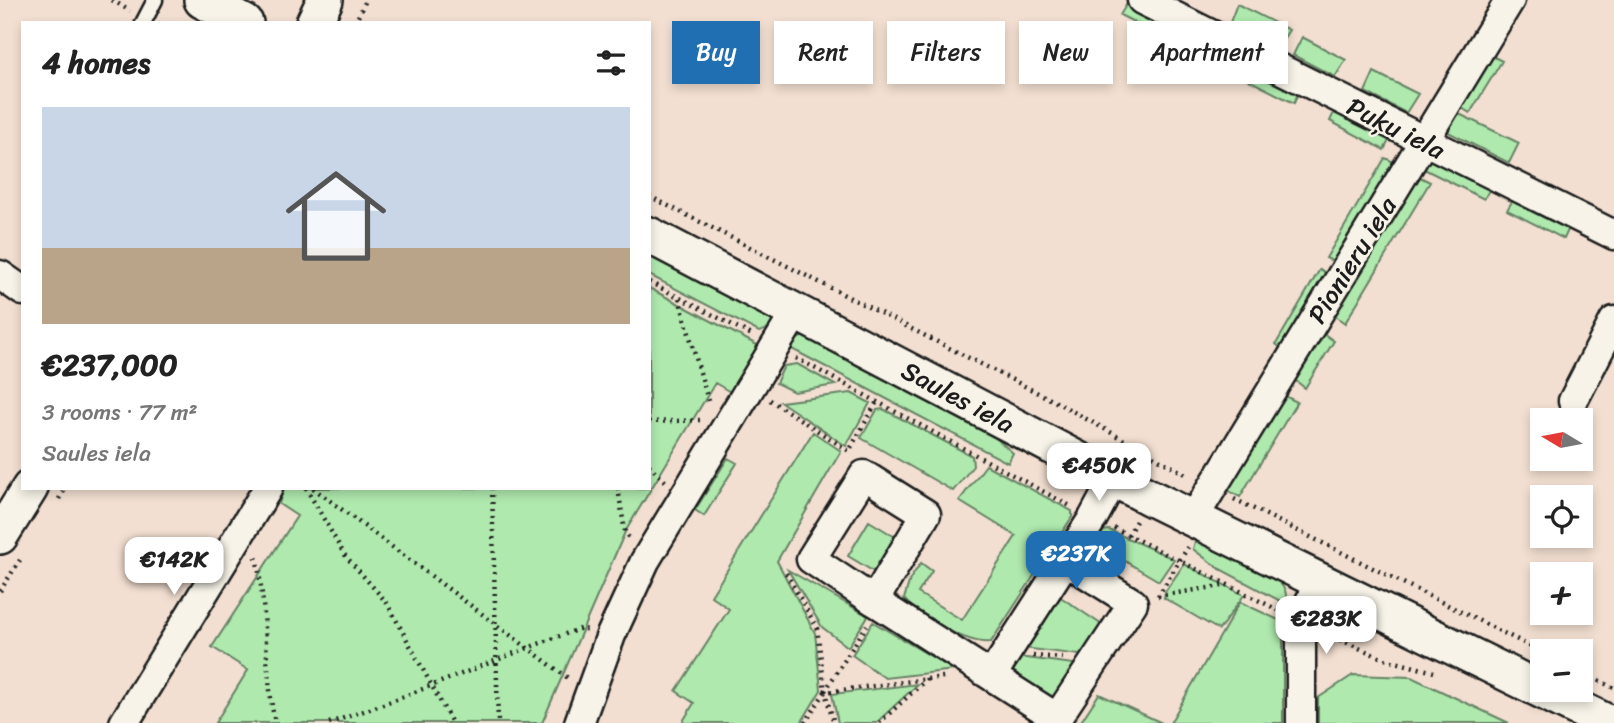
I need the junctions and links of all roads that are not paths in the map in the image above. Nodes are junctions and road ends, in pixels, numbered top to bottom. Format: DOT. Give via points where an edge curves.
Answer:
graph roads {
  1 [pos="155,0"];
  2 [pos="202,0"];
  3 [pos="325,0"];
  4 [pos="1142,0"];
  5 [pos="1510,0"];
  6 [pos="144,21"];
  7 [pos="241,21"];
  8 [pos="315,21"];
  9 [pos="1424,142"];
  10 [pos="1614,235"];
  11 [pos="651,236"];
  12 [pos="0,275"];
  13 [pos="21,289"];
  14 [pos="796,312"];
  15 [pos="1614,321"];
  16 [pos="1573,401"];
  17 [pos="1114,479"];
  18 [pos="29,490"];
  19 [pos="267,490"];
  20 [pos="1193,519"];
  21 [pos="0,537"];
  22 [pos="1066,561"];
  23 [pos="1318,582"];
  24 [pos="877,603"];
  25 [pos="988,673"];
  26 [pos="124,723"];
  27 [pos="579,723"];
  28 [pos="1301,723"];
  29 [pos="1608,723"];
  1 -- 6 [label="lane"];
  2 -- 7 [label="street"];
  3 -- 8 [label="street"];
  4 -- 9 [label="street, Puķu iela"];
  5 -- 9 [label="street, Pionieru iela"];
  9 -- 10 [label="street, Puķu iela"];
  9 -- 20 [label="street, Pionieru iela"];
  11 -- 14 [label="street, Saules iela"];
  12 -- 13 [label="street"];
  14 -- 17 [label="street, Saules iela"];
  14 -- 27 [label="street" via="719,422 645,561 611,635"];
  15 -- 16 [label="street"];
  17 -- 20 [label="street, Saules iela"];
  17 -- 22 [label="street"];
  18 -- 21 [label="street"];
  19 -- 26 [label="street"];
  20 -- 23 [label="street, Saules iela"];
  22 -- 25 [label="street"];
  22 -- 25 [label="street" via="1133,603 1058,718"];
  23 -- 28 [label="street" via="1301,623"];
  23 -- 29 [label="street, Saules iela"];
  24 -- 24 [label="street" via="811,559 864,475 926,514"];
  24 -- 25 [label="street"];
}
